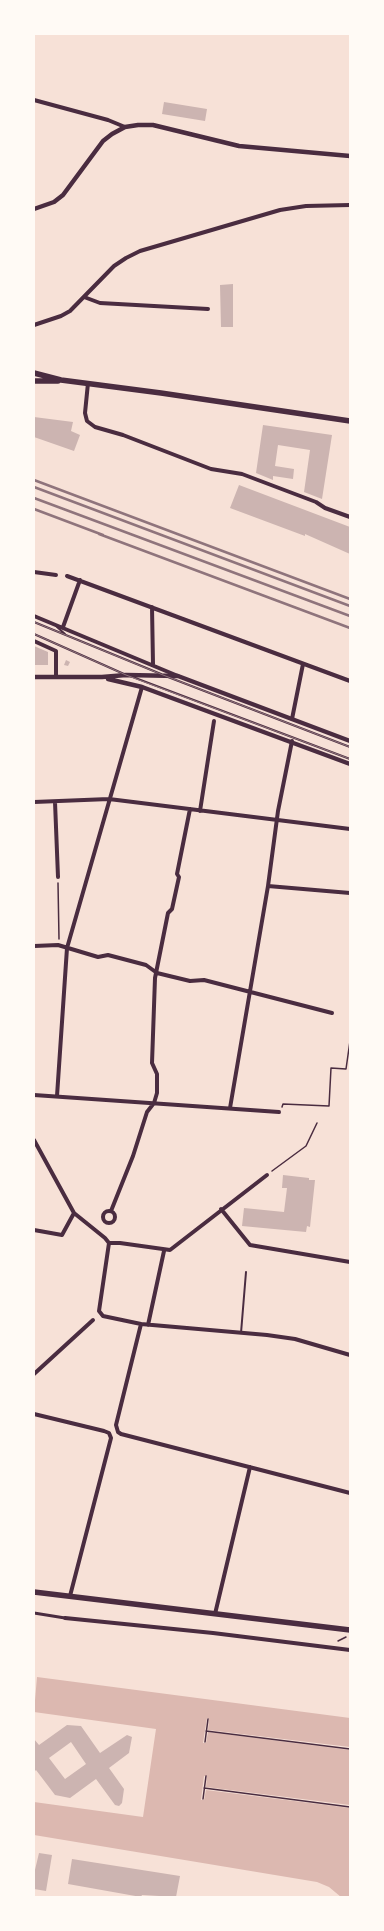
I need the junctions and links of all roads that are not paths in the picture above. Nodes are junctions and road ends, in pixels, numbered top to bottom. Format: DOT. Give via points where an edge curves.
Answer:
graph roads {
  1 [pos="34,100"];
  2 [pos="125,128"];
  3 [pos="350,156"];
  4 [pos="350,205"];
  5 [pos="34,209"];
  6 [pos="84,296"];
  7 [pos="208,309"];
  8 [pos="34,325"];
  9 [pos="34,373"];
  10 [pos="62,380"];
  11 [pos="34,382"];
  12 [pos="88,383"];
  13 [pos="350,421"];
  14 [pos="350,517"];
  15 [pos="34,572"];
  16 [pos="56,575"];
  17 [pos="67,576"];
  18 [pos="80,580"];
  19 [pos="152,607"];
  20 [pos="34,616"];
  21 [pos="34,622"];
  22 [pos="54,624"];
  23 [pos="63,627"];
  24 [pos="34,634"];
  25 [pos="65,634"];
  26 [pos="34,641"];
  27 [pos="153,664"];
  28 [pos="303,664"];
  29 [pos="126,675"];
  30 [pos="163,675"];
  31 [pos="178,676"];
  32 [pos="34,677"];
  33 [pos="56,677"];
  34 [pos="102,678"];
  35 [pos="350,681"];
  36 [pos="142,687"];
  37 [pos="292,719"];
  38 [pos="214,721"];
  39 [pos="292,741"];
  40 [pos="350,741"];
  41 [pos="350,747"];
  42 [pos="350,759"];
  43 [pos="350,764"];
  44 [pos="110,799"];
  45 [pos="34,802"];
  46 [pos="55,802"];
  47 [pos="190,810"];
  48 [pos="200,811"];
  49 [pos="277,821"];
  50 [pos="350,829"];
  51 [pos="58,877"];
  52 [pos="268,886"];
  53 [pos="350,893"];
  54 [pos="34,946"];
  55 [pos="67,948"];
  56 [pos="156,973"];
  57 [pos="249,993"];
  58 [pos="332,1013"];
  59 [pos="34,1095"];
  60 [pos="57,1096"];
  61 [pos="154,1103"];
  62 [pos="230,1108"];
  63 [pos="279,1112"];
  64 [pos="34,1140"];
  65 [pos="267,1175"];
  66 [pos="221,1209"];
  67 [pos="111,1211"];
  68 [pos="74,1213"];
  69 [pos="34,1230"];
  70 [pos="109,1243"];
  71 [pos="164,1251"];
  72 [pos="350,1262"];
  73 [pos="246,1272"];
  74 [pos="94,1320"];
  75 [pos="141,1324"];
  76 [pos="148,1325"];
  77 [pos="241,1333"];
  78 [pos="350,1355"];
  79 [pos="34,1374"];
  80 [pos="34,1414"];
  81 [pos="250,1466"];
  82 [pos="350,1493"];
  83 [pos="34,1592"];
  84 [pos="70,1596"];
  85 [pos="34,1613"];
  86 [pos="215,1614"];
  87 [pos="65,1618"];
  88 [pos="350,1630"];
  89 [pos="350,1650"];
  1 -- 2 [label="street" via="108,120"];
  2 -- 3 [label="street" via="153,125 239,146"];
  2 -- 5 [label="street" via="103,141 63,195 54,202"];
  4 -- 6 [label="street" via="306,206 280,210 140,252 114,266"];
  6 -- 7 [label="street" via="100,303"];
  6 -- 8 [label="street" via="66,314"];
  9 -- 10 [label="main road"];
  10 -- 11 [label="main road"];
  10 -- 12 [label="main road"];
  12 -- 13 [label="main road"];
  12 -- 14 [label="street" via="85,413 87,421 95,427 211,469 242,474"];
  15 -- 16 [label="street"];
  17 -- 18 [label="street"];
  18 -- 19 [label="street"];
  18 -- 23 [label="street"];
  19 -- 27 [label="street"];
  19 -- 28 [label="street"];
  20 -- 22 [label="street"];
  21 -- 25 [label="lane"];
  22 -- 23 [label="street"];
  22 -- 25 [label="lane"];
  23 -- 27 [label="street"];
  24 -- 29 [label="lane"];
  25 -- 30 [label="lane"];
  26 -- 33 [label="street" via="56,651"];
  27 -- 31 [label="street"];
  28 -- 35 [label="street"];
  28 -- 37 [label="street"];
  29 -- 30 [label="street"];
  29 -- 34 [label="street"];
  29 -- 42 [label="lane"];
  30 -- 31 [label="street"];
  30 -- 41 [label="lane"];
  31 -- 37 [label="street"];
  32 -- 33 [label="street"];
  33 -- 34 [label="street"];
  34 -- 36 [label="street"];
  36 -- 39 [label="street"];
  36 -- 44 [label="street"];
  37 -- 40 [label="street"];
  38 -- 48 [label="street"];
  39 -- 43 [label="street"];
  39 -- 49 [label="street"];
  44 -- 46 [label="street"];
  44 -- 47 [label="street"];
  44 -- 55 [label="street"];
  45 -- 46 [label="street"];
  46 -- 51 [label="street"];
  47 -- 48 [label="street"];
  47 -- 56 [label="street" via="177,874 179,877 172,909 168,913"];
  48 -- 49 [label="street"];
  49 -- 50 [label="street"];
  49 -- 52 [label="street"];
  52 -- 53 [label="street"];
  52 -- 57 [label="street"];
  54 -- 55 [label="street" via="58,945"];
  55 -- 56 [label="street" via="98,957 108,955 146,965"];
  55 -- 60 [label="street"];
  56 -- 57 [label="street" via="190,981 204,980"];
  56 -- 61 [label="street" via="152,1063 157,1074 157,1093"];
  57 -- 58 [label="street"];
  57 -- 62 [label="street"];
  59 -- 60 [label="street"];
  60 -- 61 [label="street"];
  61 -- 62 [label="street"];
  61 -- 67 [label="street" via="147,1112"];
  62 -- 63 [label="street"];
  64 -- 68 [label="street"];
  65 -- 66 [label="street"];
  66 -- 71 [label="street" via="170,1250"];
  66 -- 72 [label="street" via="250,1245"];
  68 -- 69 [label="street" via="62,1235"];
  68 -- 70 [label="street"];
  70 -- 71 [label="street"];
  70 -- 75 [label="street" via="98,1311 103,1316"];
  71 -- 76 [label="street"];
  73 -- 77 [label="lane"];
  74 -- 79 [label="street"];
  75 -- 76 [label="street"];
  75 -- 81 [label="street" via="116,1425 118,1432 124,1436"];
  76 -- 77 [label="street"];
  77 -- 78 [label="street" via="295,1339"];
  80 -- 84 [label="street" via="104,1431 111,1440"];
  81 -- 82 [label="street"];
  81 -- 86 [label="street"];
  83 -- 84 [label="main road"];
  84 -- 86 [label="main road"];
  85 -- 87 [label="street"];
  86 -- 88 [label="main road"];
  87 -- 89 [label="street"];
}
